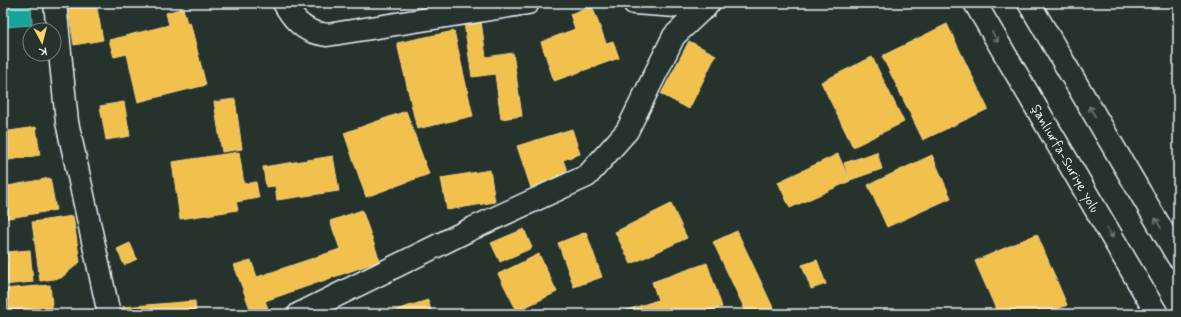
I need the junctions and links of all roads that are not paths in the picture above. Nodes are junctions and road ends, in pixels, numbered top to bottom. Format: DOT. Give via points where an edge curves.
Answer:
graph roads {
  1 [pos="55,3"];
  2 [pos="284,3"];
  3 [pos="528,3"];
  4 [pos="634,3"];
  5 [pos="975,3"];
  6 [pos="1029,3"];
  7 [pos="672,4"];
  8 [pos="707,6"];
  9 [pos="1178,257"];
  10 [pos="108,314"];
  11 [pos="299,314"];
  12 [pos="1157,314"];
  1 -- 10 [label="main road" via="67,122"];
  2 -- 3 [label="main road" via="298,22 310,31 327,35"];
  4 -- 7 [label="main road"];
  5 -- 12 [label="main road, Şanlıurfa-Suriye yolu, one-way"];
  9 -- 6 [label="main road, one-way"];
  7 -- 8 [label="main road"];
  8 -- 11 [label="main road" via="674,36 627,131 587,176 469,230"];
}
